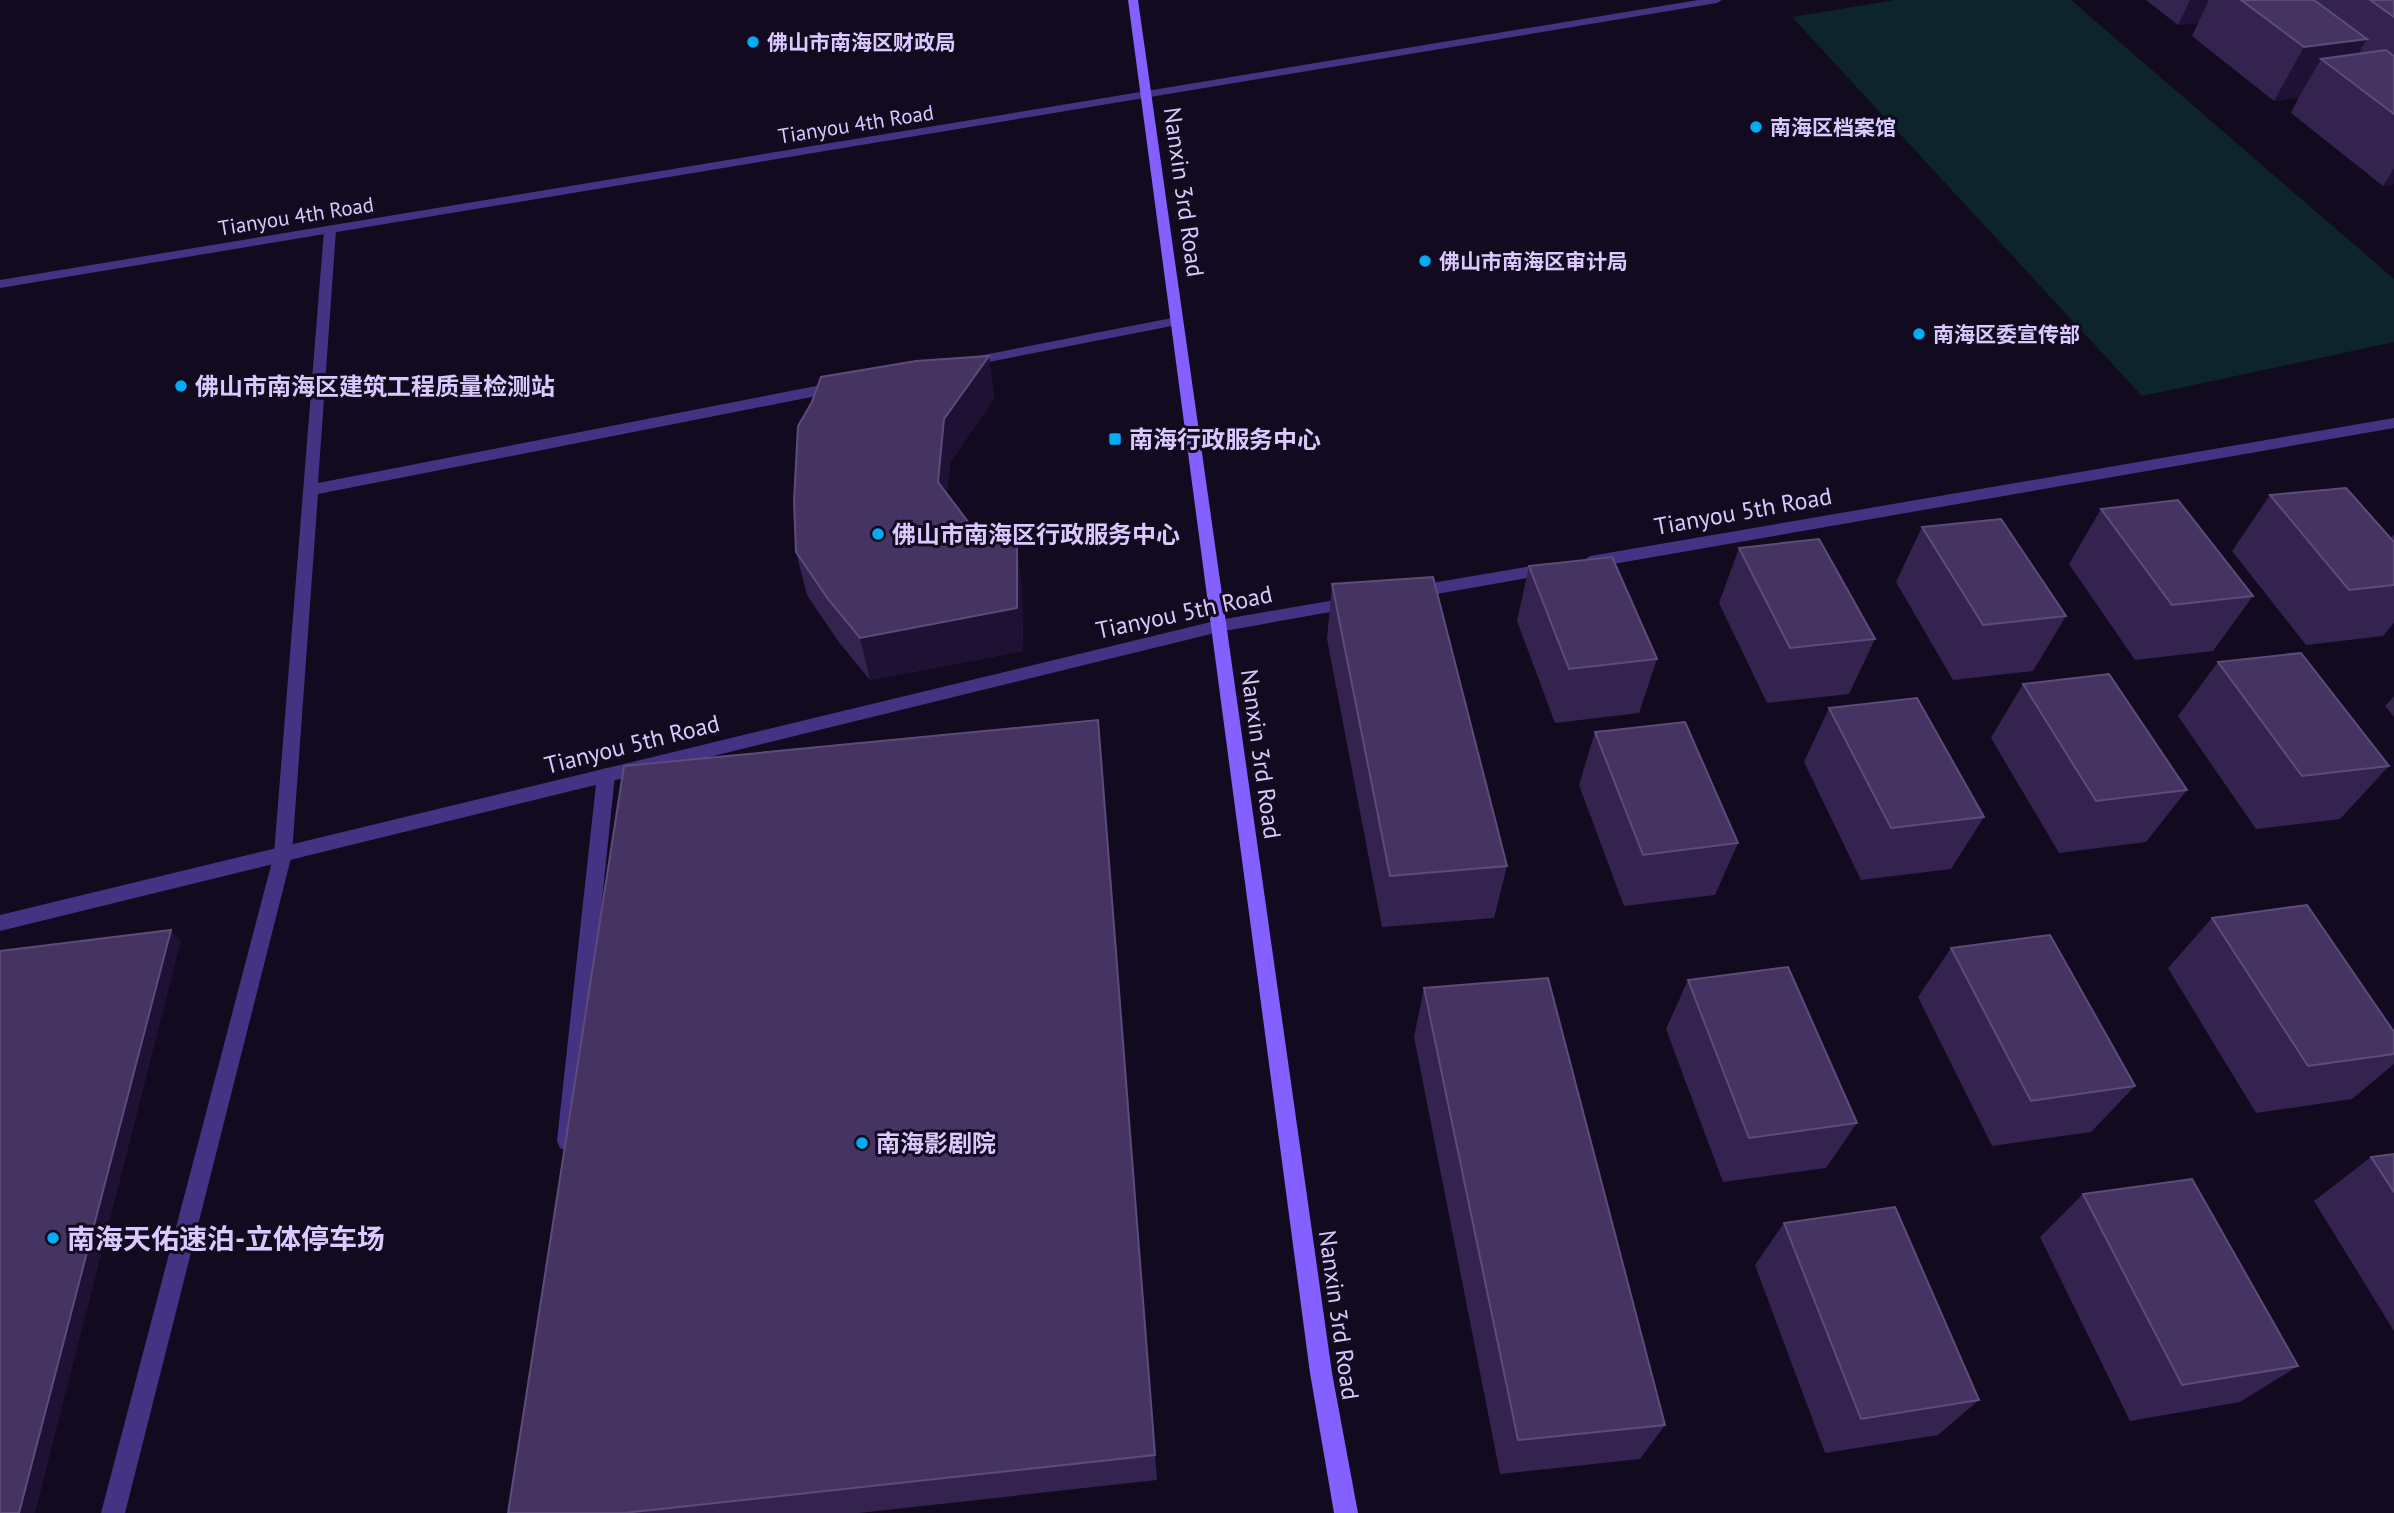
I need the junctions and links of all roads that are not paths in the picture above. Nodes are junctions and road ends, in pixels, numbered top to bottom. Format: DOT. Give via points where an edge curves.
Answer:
graph roads {
  1 [pos="1133,0"];
  2 [pos="1717,0"];
  3 [pos="1146,96"];
  4 [pos="330,229"];
  5 [pos="0,284"];
  6 [pos="1177,321"];
  7 [pos="947,366"];
  8 [pos="852,384"];
  9 [pos="2394,423"];
  10 [pos="310,490"];
  11 [pos="1396,595"];
  12 [pos="1369,600"];
  13 [pos="1219,626"];
  14 [pos="606,775"];
  15 [pos="284,854"];
  16 [pos="0,923"];
  17 [pos="564,1165"];
  18 [pos="113,1513"];
  19 [pos="1346,1513"];
  1 -- 3 [label="main road, Nanxin 3rd Road"];
  2 -- 3 [label="street, Tianyou 4th Road"];
  3 -- 4 [label="street, Tianyou 4th Road"];
  3 -- 6 [label="main road, Nanxin 3rd Road"];
  4 -- 5 [label="street, Tianyou 4th Road"];
  4 -- 10 [label="street"];
  6 -- 7 [label="street"];
  6 -- 13 [label="main road, Nanxin 3rd Road"];
  8 -- 10 [label="street"];
  9 -- 11 [label="street, Tianyou 5th Road"];
  10 -- 15 [label="street"];
  12 -- 13 [label="street, Tianyou 5th Road"];
  13 -- 14 [label="street, Tianyou 5th Road"];
  13 -- 19 [label="main road, Nanxin 3rd Road" via="1321,1373"];
  14 -- 15 [label="street, Tianyou 5th Road"];
  14 -- 17 [label="street"];
  15 -- 16 [label="street, Tianyou 5th Road"];
  15 -- 18 [label="street"];
}
